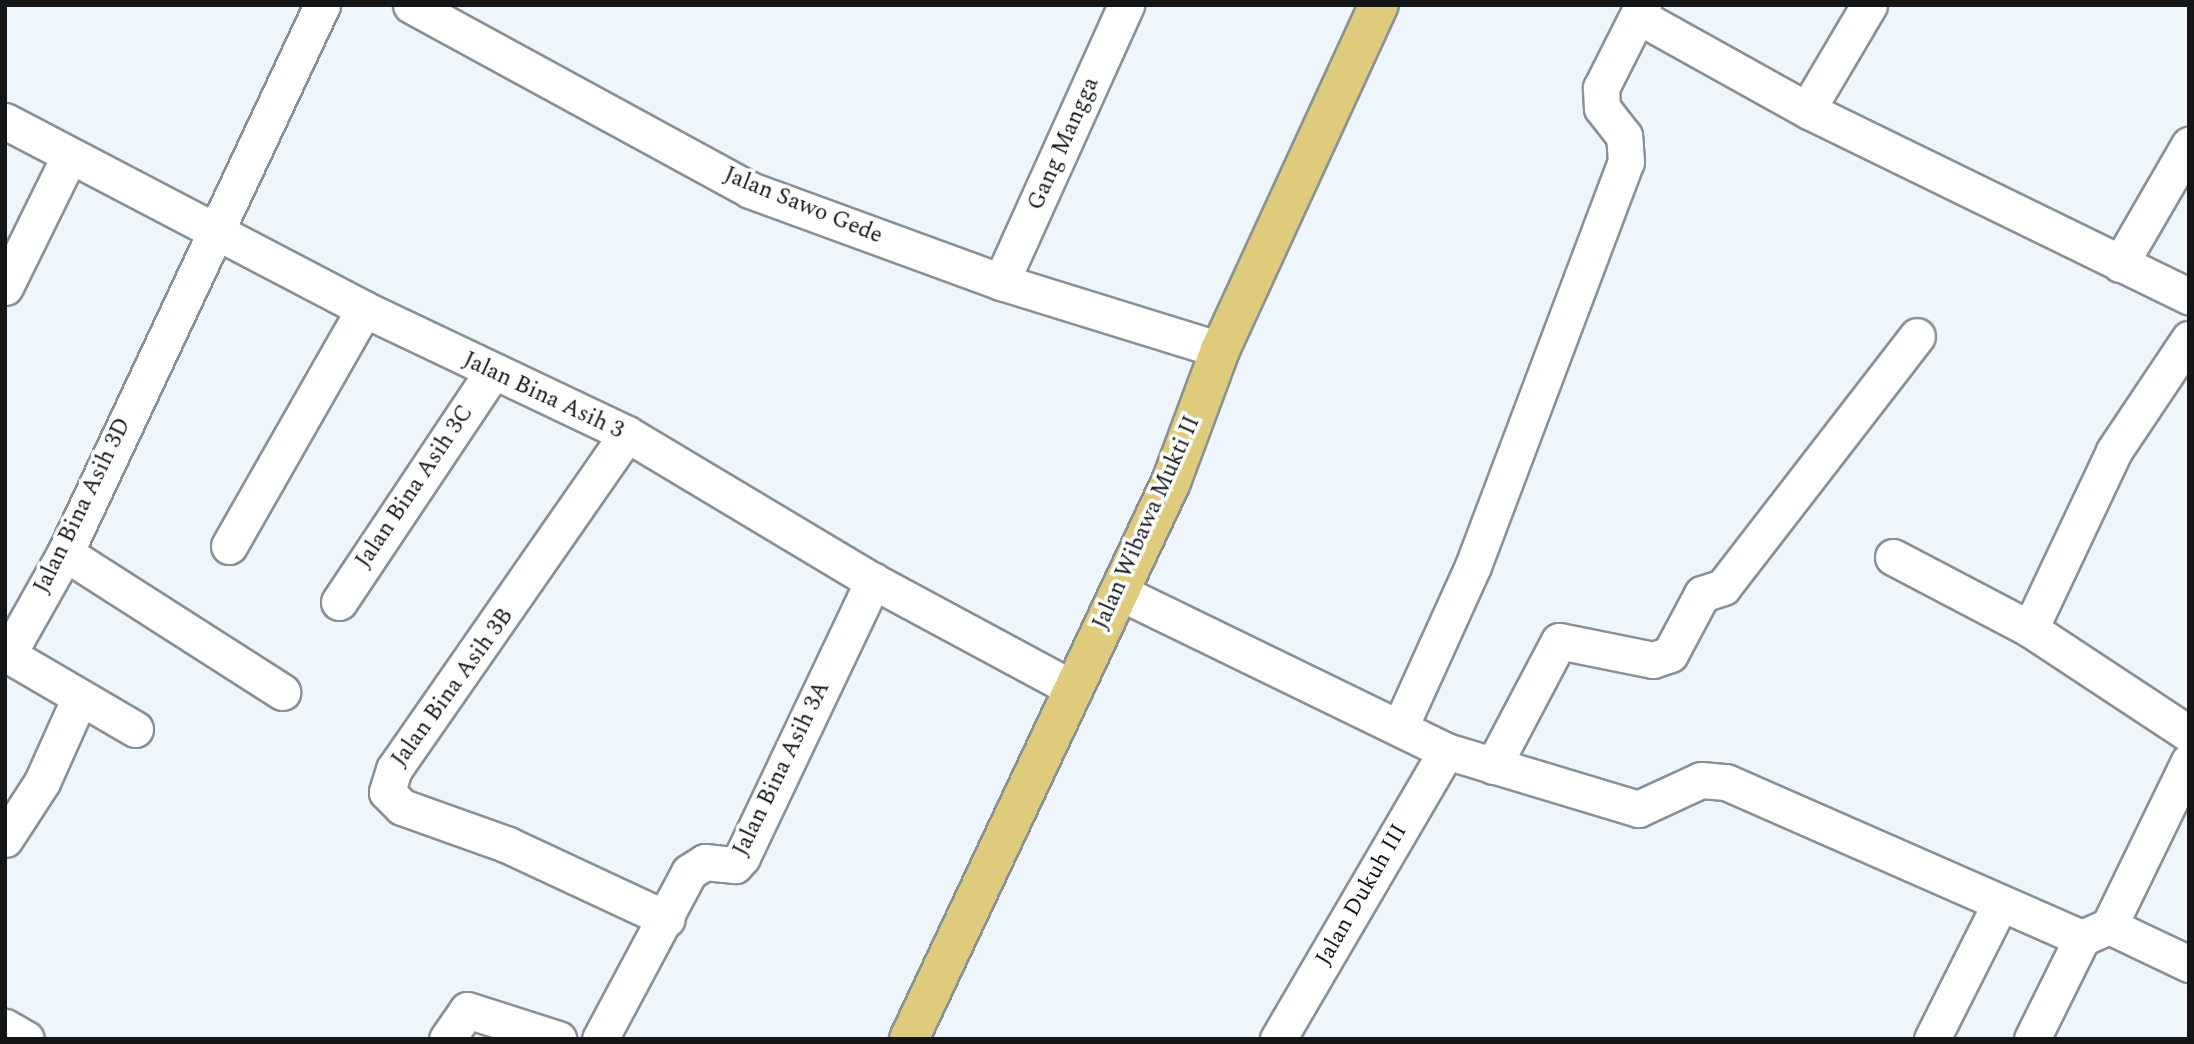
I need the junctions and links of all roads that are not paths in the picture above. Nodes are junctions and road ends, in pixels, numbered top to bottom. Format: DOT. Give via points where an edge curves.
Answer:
graph roads {
  1 [pos="322,5"];
  2 [pos="411,5"];
  3 [pos="1126,5"];
  4 [pos="1379,5"];
  5 [pos="1869,5"];
  6 [pos="1652,9"];
  7 [pos="1817,93"];
  8 [pos="5,121"];
  9 [pos="2189,145"];
  10 [pos="69,157"];
  11 [pos="214,225"];
  12 [pos="2120,264"];
  13 [pos="1001,282"];
  14 [pos="5,287"];
  15 [pos="2189,296"];
  16 [pos="364,309"];
  17 [pos="1917,337"];
  18 [pos="2189,339"];
  19 [pos="1220,350"];
  20 [pos="492,373"];
  21 [pos="2178,377"];
  22 [pos="627,434"];
  23 [pos="229,546"];
  24 [pos="65,553"];
  25 [pos="1893,557"];
  26 [pos="873,581"];
  27 [pos="1119,592"];
  28 [pos="339,602"];
  29 [pos="2030,629"];
  30 [pos="1072,688"];
  31 [pos="282,692"];
  32 [pos="80,697"];
  33 [pos="1400,727"];
  34 [pos="135,729"];
  35 [pos="2189,734"];
  36 [pos="1446,751"];
  37 [pos="2189,761"];
  38 [pos="1493,766"];
  39 [pos="5,839"];
  40 [pos="1999,906"];
  41 [pos="667,919"];
  42 [pos="2096,932"];
  43 [pos="2189,964"];
  44 [pos="5,1027"];
  45 [pos="26,1039"];
  46 [pos="447,1039"];
  47 [pos="558,1039"];
  48 [pos="600,1039"];
  49 [pos="909,1039"];
  50 [pos="1278,1039"];
  51 [pos="1932,1039"];
  52 [pos="2032,1039"];
  1 -- 11 [label="street, Jalan Bina Asih 3D"];
  2 -- 13 [label="street, Jalan Sawo Gede" via="750,190"];
  3 -- 13 [label="street, Gang Mangga"];
  4 -- 19 [label="main road, Jalan Wibawa Mukti II"];
  5 -- 7 [label="street"];
  6 -- 12 [label="street" via="1809,111"];
  6 -- 33 [label="street" via="1601,88 1602,108 1624,136 1626,162 1473,566"];
  8 -- 10 [label="street, Jalan Bina Asih 3"];
  9 -- 12 [label="street"];
  10 -- 11 [label="street, Jalan Bina Asih 3"];
  10 -- 14 [label="street"];
  11 -- 16 [label="street, Jalan Bina Asih 3"];
  11 -- 24 [label="street, Jalan Bina Asih 3D"];
  12 -- 15 [label="street"];
  13 -- 19 [label="street, Jalan Sawo Gede"];
  16 -- 20 [label="street, Jalan Bina Asih 3"];
  16 -- 23 [label="street"];
  17 -- 38 [label="street" via="1723,587 1702,594 1671,654 1653,660 1559,641"];
  18 -- 21 [label="street"];
  19 -- 27 [label="main road, Jalan Wibawa Mukti II" via="1171,482"];
  20 -- 22 [label="street, Jalan Bina Asih 3"];
  20 -- 28 [label="street, Jalan Bina Asih 3C"];
  21 -- 29 [label="street" via="2114,452"];
  22 -- 26 [label="street, Jalan Bina Asih 3"];
  22 -- 41 [label="street, Jalan Bina Asih 3B" via="394,769 387,792 402,807 508,845"];
  24 -- 31 [label="street"];
  24 -- 32 [label="street, Jalan Bina Asih 3D" via="11,649 15,659"];
  25 -- 29 [label="street"];
  26 -- 30 [label="street, Jalan Bina Asih 3"];
  26 -- 41 [label="street, Jalan Bina Asih 3A" via="742,857 735,865 695,864"];
  27 -- 30 [label="main road, Jalan Wibawa Mukti II"];
  27 -- 33 [label="street"];
  29 -- 35 [label="street"];
  30 -- 49 [label="main road, Jalan Wibawa Mukti II"];
  32 -- 34 [label="street, Jalan Bina Asih 3D"];
  32 -- 39 [label="street" via="42,782"];
  33 -- 36 [label="street"];
  36 -- 38 [label="street"];
  36 -- 50 [label="street, Jalan Dukuh III"];
  37 -- 42 [label="street"];
  38 -- 40 [label="street" via="1638,809 1701,780 1727,782"];
  40 -- 42 [label="street"];
  40 -- 51 [label="street"];
  41 -- 48 [label="street"];
  42 -- 43 [label="street"];
  42 -- 52 [label="street"];
  44 -- 45 [label="street"];
  46 -- 47 [label="street" via="467,1010"];
}
